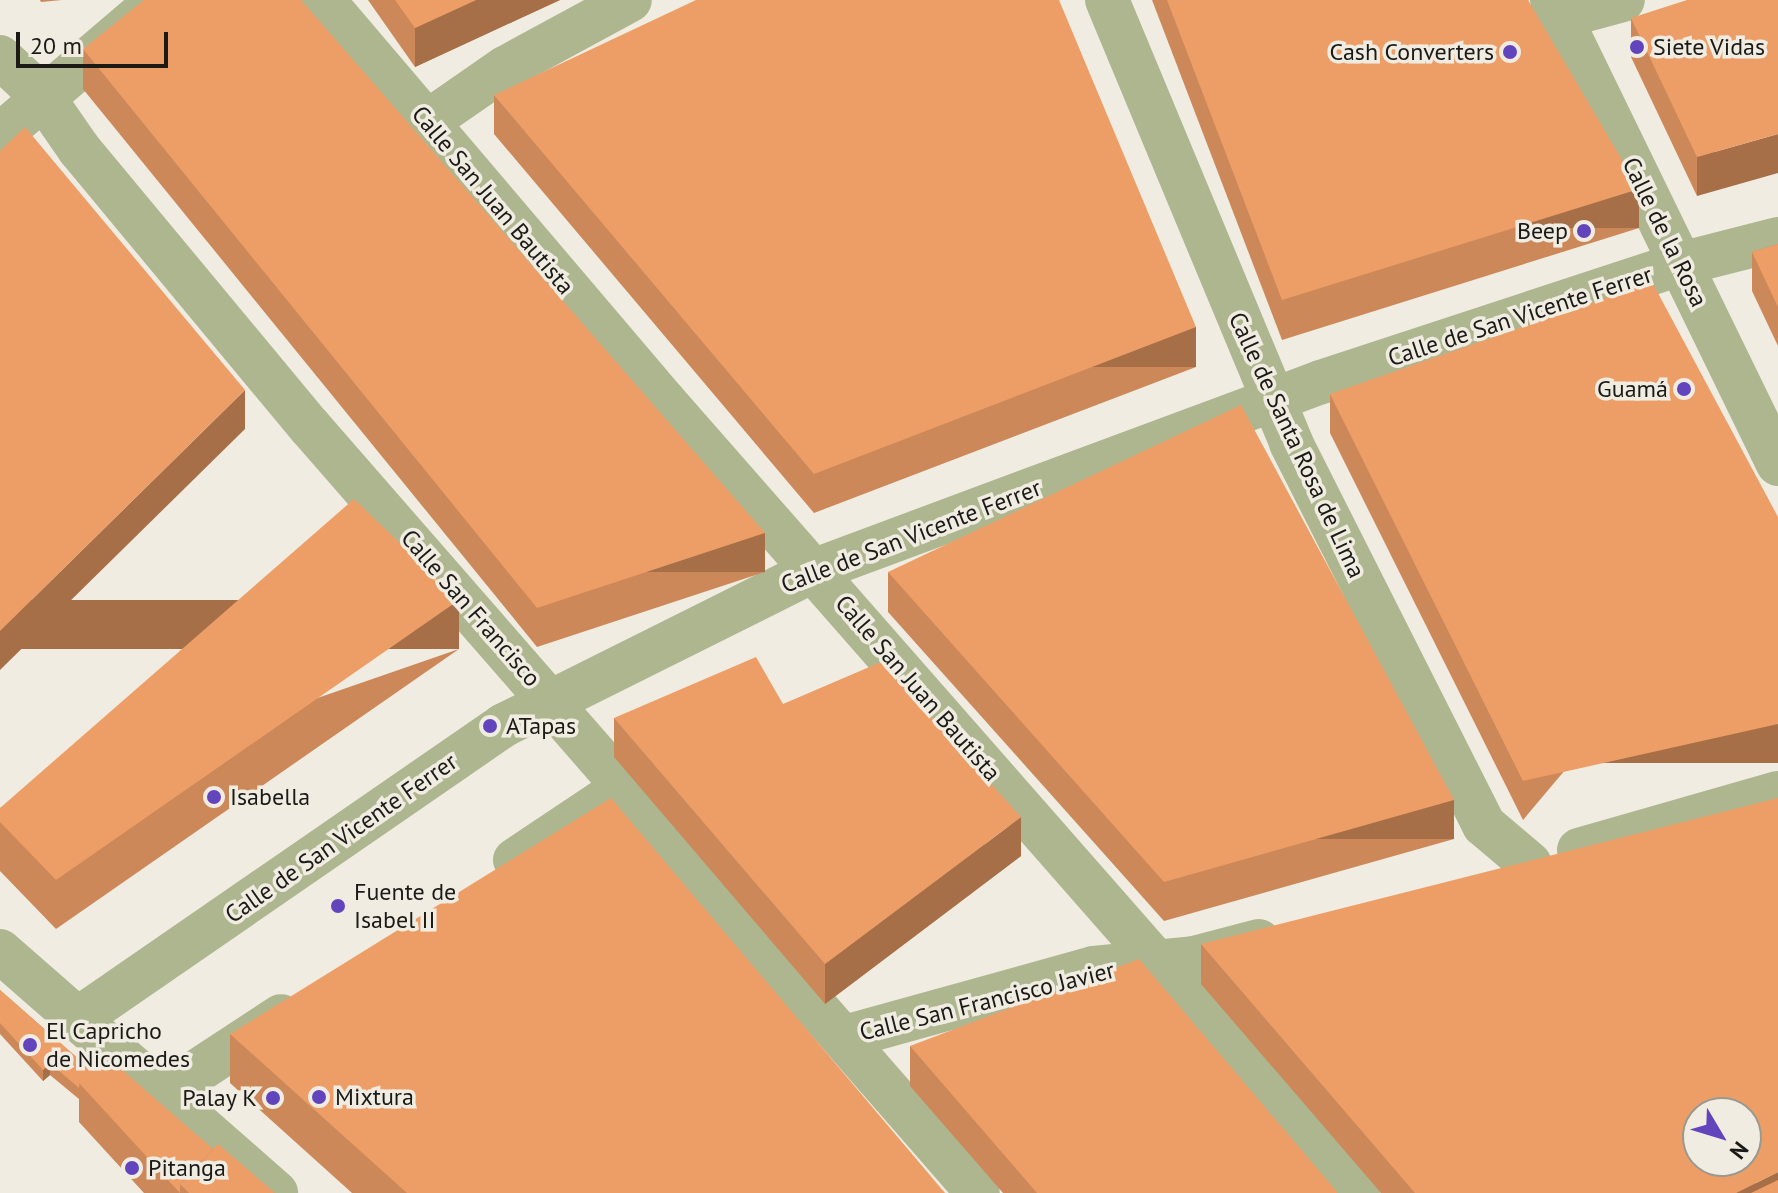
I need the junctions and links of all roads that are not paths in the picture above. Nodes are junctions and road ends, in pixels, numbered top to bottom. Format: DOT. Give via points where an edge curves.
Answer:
graph roads {
  1 [pos="158,0"];
  2 [pos="323,0"];
  3 [pos="630,0"];
  4 [pos="1107,0"];
  5 [pos="1623,0"];
  6 [pos="1556,8"];
  7 [pos="0,57"];
  8 [pos="43,97"];
  9 [pos="427,122"];
  10 [pos="0,135"];
  11 [pos="1778,239"];
  12 [pos="1680,264"];
  13 [pos="1271,400"];
  14 [pos="1778,464"];
  15 [pos="382,507"];
  16 [pos="348,535"];
  17 [pos="815,570"];
  18 [pos="552,703"];
  19 [pos="623,788"];
  20 [pos="1778,793"];
  21 [pos="1530,864"];
  22 [pos="1485,877"];
  23 [pos="479,884"];
  24 [pos="1304,928"];
  25 [pos="0,951"];
  26 [pos="1159,962"];
  27 [pos="322,989"];
  28 [pos="79,1018"];
  29 [pos="845,1037"];
  30 [pos="164,1093"];
  31 [pos="276,1193"];
  32 [pos="978,1193"];
  33 [pos="1359,1193"];
  1 -- 8 [label="street"];
  2 -- 9 [label="street, Calle San Juan Bautista"];
  3 -- 9 [label="street" via="505,68"];
  4 -- 13 [label="street, Calle de Santa Rosa de Lima"];
  5 -- 6 [label="street"];
  6 -- 12 [label="street, Calle de la Rosa"];
  7 -- 8 [label="street, Calle San Francisco"];
  8 -- 10 [label="street"];
  8 -- 15 [label="street, Calle San Francisco" via="79,149"];
  9 -- 17 [label="street, Calle San Juan Bautista"];
  11 -- 12 [label="street, Calle de San Vicente Ferrer"];
  12 -- 13 [label="street, Calle de San Vicente Ferrer"];
  12 -- 14 [label="street, Calle de la Rosa"];
  13 -- 17 [label="street, Calle de San Vicente Ferrer"];
  13 -- 21 [label="street, Calle de Santa Rosa de Lima" via="1484,825"];
  15 -- 16 [label="street"];
  15 -- 18 [label="street, Calle San Francisco"];
  17 -- 18 [label="street, Calle de San Vicente Ferrer"];
  17 -- 26 [label="street, Calle San Juan Bautista"];
  18 -- 19 [label="street, Calle San Francisco"];
  18 -- 28 [label="street, Calle de San Vicente Ferrer" via="504,725"];
  19 -- 23 [label="street"];
  19 -- 29 [label="street, Calle San Francisco"];
  20 -- 21 [label="street"];
  21 -- 22 [label="street"];
  24 -- 26 [label="street, Calle San Francisco Javier"];
  25 -- 28 [label="street"];
  26 -- 29 [label="street, Calle San Francisco Javier" via="1094,968"];
  26 -- 33 [label="street, Calle San Juan Bautista"];
  27 -- 30 [label="street"];
  28 -- 30 [label="street"];
  29 -- 32 [label="street, Calle San Francisco"];
  30 -- 31 [label="street"];
}
